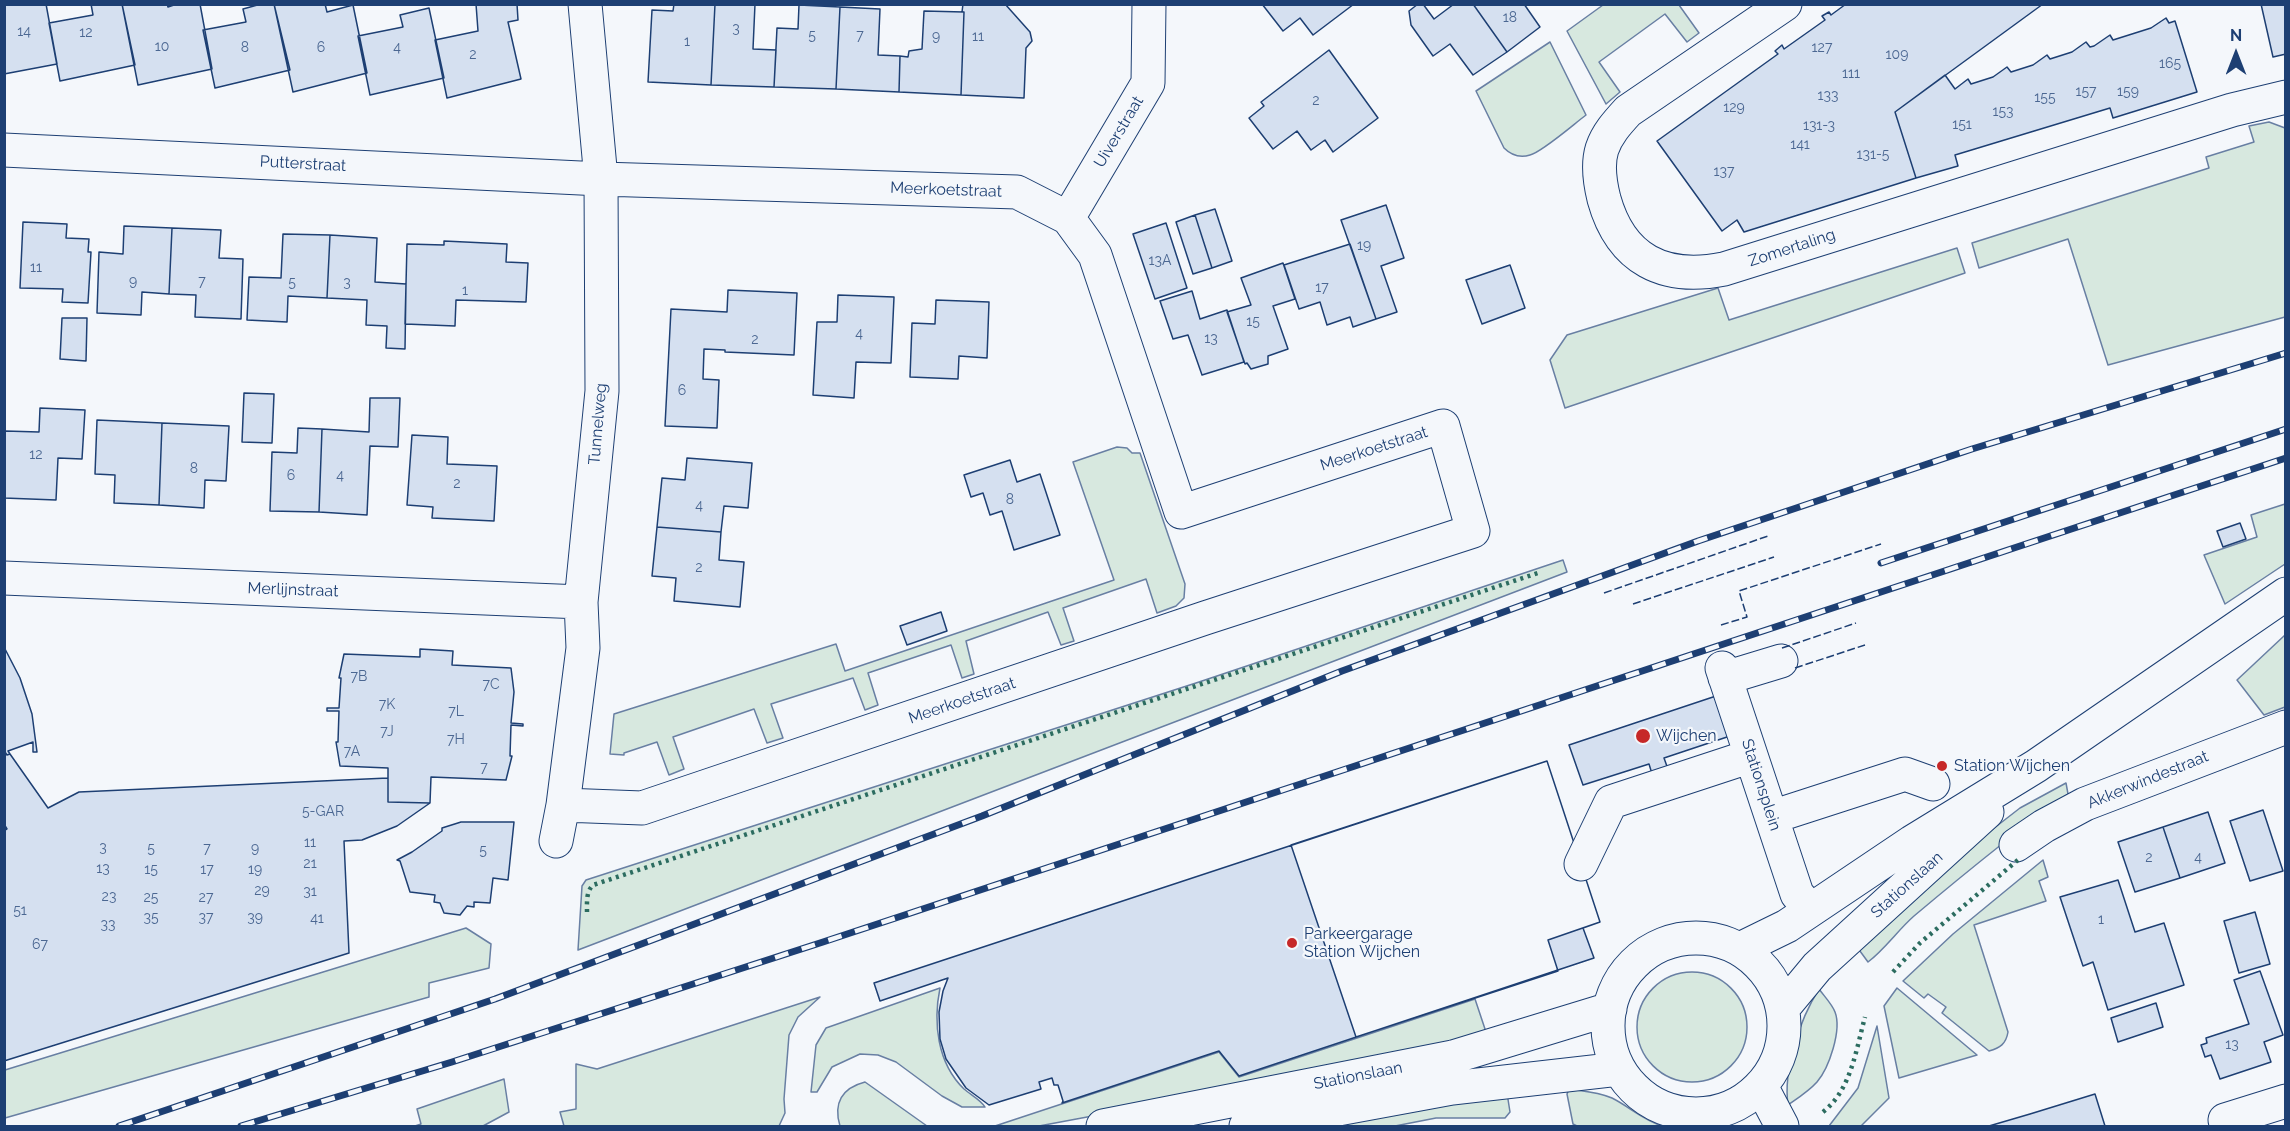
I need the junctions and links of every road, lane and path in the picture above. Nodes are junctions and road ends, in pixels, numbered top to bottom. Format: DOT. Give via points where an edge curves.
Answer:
graph roads {
  1 [pos="585,4"];
  2 [pos="1149,4"];
  3 [pos="1785,4"];
  4 [pos="2286,98"];
  5 [pos="4,150"];
  6 [pos="602,179"];
  7 [pos="1068,218"];
  8 [pos="4,578"];
  9 [pos="2286,594"];
  10 [pos="581,602"];
  11 [pos="1781,661"];
  12 [pos="2286,727"];
  13 [pos="1751,756"];
  14 [pos="2036,766"];
  15 [pos="1933,784"];
  16 [pos="563,805"];
  17 [pos="1772,817"];
  18 [pos="556,841"];
  19 [pos="2016,845"];
  20 [pos="1581,864"];
  21 [pos="1803,901"];
  22 [pos="1740,949"];
  23 [pos="1783,1008"];
  24 [pos="1610,1009"];
  25 [pos="1619,1069"];
  26 [pos="1761,1086"];
  27 [pos="2279,1111"];
  28 [pos="1717,1120"];
  29 [pos="2224,1120"];
  30 [pos="1103,1126"];
  31 [pos="1246,1126"];
  32 [pos="1782,1126"];
  1 -- 6 [label="street, Tunnelweg"];
  2 -- 7 [label="street, Uiverstraat" via="1148,83"];
  3 -- 4 [label="street, Zomertaling" via="1628,111 1610,131 1601,151 1599,173 1606,205 1614,228 1633,252 1648,262 1687,272 1724,269 2232,110"];
  5 -- 6 [label="street, Putterstraat"];
  6 -- 7 [label="street, Meerkoetstraat" via="1017,192"];
  6 -- 10 [label="street, Tunnelweg" via="602,391"];
  7 -- 16 [label="street, Meerkoetstraat" via="1095,255 1181,512 1443,426 1473,531 642,808"];
  8 -- 10 [label="street, Merlijnstraat"];
  9 -- 14 [label="street, Stationslaan"];
  10 -- 16 [label="street, Tunnelweg" via="583,648"];
  11 -- 13 [label="street, Stationsplein" via="1724,673"];
  12 -- 19 [label="street, Akkerwindestraat" via="2085,804"];
  13 -- 17 [label="street, Stationsplein"];
  13 -- 20 [label="street" via="1611,802"];
  14 -- 22 [label="street, Stationslaan" via="1912,842 1787,926"];
  14 -- 23 [label="street, Stationslaan" via="1817,967"];
  15 -- 17 [label="street" via="1905,774"];
  16 -- 18 [label="street, Tunnelweg"];
  17 -- 21 [label="street, Stationsplein" via="1797,894"];
  22 -- 23 [label="street" via="1765,971"];
  22 -- 24 [label="street" via="1714,940 1686,938 1659,946 1637,962 1619,983"];
  23 -- 26 [label="street" via="1784,1036 1777,1063"];
  24 -- 25 [label="street" via="1609,1040"];
  24 -- 30 [label="street, Stationslaan" via="1453,1057"];
  25 -- 28 [label="street" via="1636,1091 1659,1106"];
  25 -- 31 [label="street, Stationslaan" via="1452,1088"];
  26 -- 28 [label="street"];
  26 -- 32 [label="street"];
  27 -- 29 [label="street"];
}
